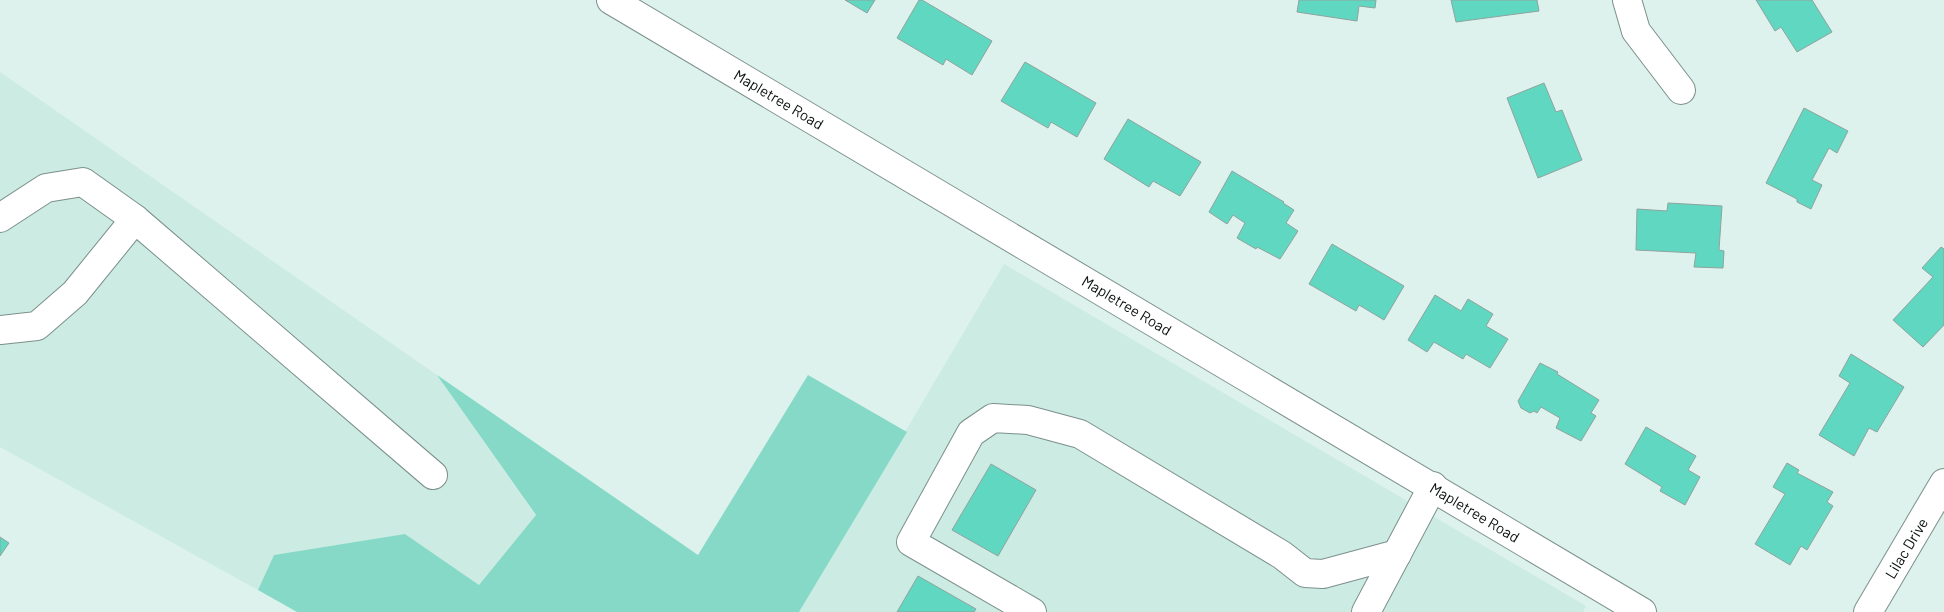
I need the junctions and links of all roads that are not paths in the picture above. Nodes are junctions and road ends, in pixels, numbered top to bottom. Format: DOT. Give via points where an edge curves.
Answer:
graph roads {
  1 [pos="611,0"];
  2 [pos="1627,0"];
  3 [pos="1681,90"];
  4 [pos="0,218"];
  5 [pos="135,218"];
  6 [pos="0,330"];
  7 [pos="433,474"];
  8 [pos="1944,483"];
  9 [pos="1433,486"];
  10 [pos="1397,554"];
  11 [pos="1032,612"];
  12 [pos="1366,612"];
  13 [pos="1642,612"];
  14 [pos="1868,612"];
  1 -- 9 [label="street, Mapletree Road"];
  2 -- 3 [label="street" via="1636,31"];
  4 -- 5 [label="street" via="46,188 83,182"];
  5 -- 6 [label="street" via="75,292 37,326"];
  5 -- 7 [label="street"];
  8 -- 14 [label="street, Lilac Drive"];
  9 -- 10 [label="street"];
  9 -- 13 [label="street, Mapletree Road"];
  10 -- 11 [label="street" via="1324,574 1305,573 1282,555 1080,434 1028,420 993,418 971,433 911,542"];
  10 -- 12 [label="street"];
}
